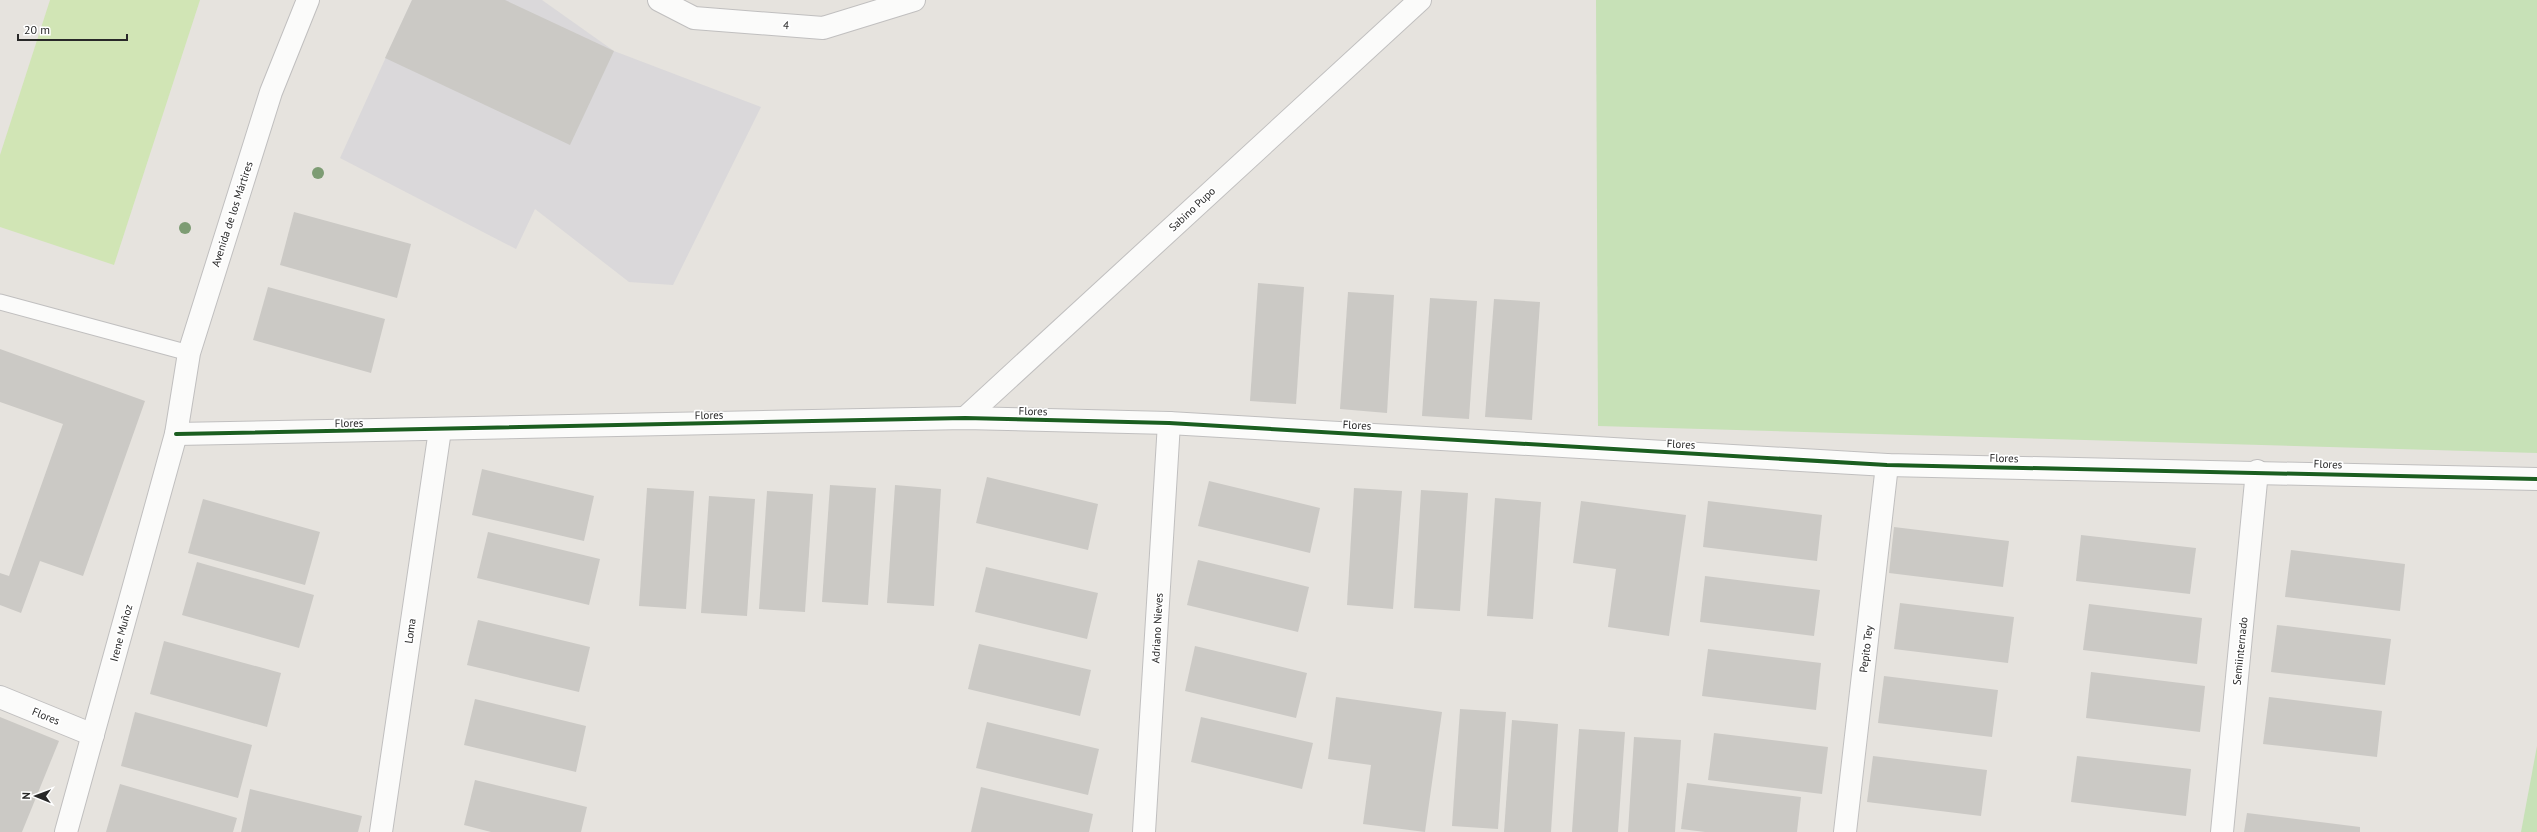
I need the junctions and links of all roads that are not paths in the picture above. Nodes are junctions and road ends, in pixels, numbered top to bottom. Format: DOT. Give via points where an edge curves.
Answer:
graph roads {
  1 [pos="308,0"];
  2 [pos="659,0"];
  3 [pos="914,0"];
  4 [pos="1420,0"];
  5 [pos="0,302"];
  6 [pos="189,353"];
  7 [pos="965,418"];
  8 [pos="1169,423"];
  9 [pos="440,430"];
  10 [pos="176,434"];
  11 [pos="1887,465"];
  12 [pos="2257,471"];
  13 [pos="2537,478"];
  14 [pos="0,697"];
  15 [pos="93,735"];
  16 [pos="66,832"];
  17 [pos="381,832"];
  18 [pos="1144,832"];
  19 [pos="1845,832"];
  20 [pos="2222,832"];
  1 -- 6 [label="street, Avenida de los Mártires" via="271,92"];
  2 -- 3 [label="street, 4" via="694,18 823,28"];
  4 -- 7 [label="street, Sabino Pupo"];
  5 -- 6 [label="lane"];
  6 -- 10 [label="street, Avenida de los Mártires"];
  7 -- 8 [label="street, Flores"];
  7 -- 9 [label="street, Flores"];
  8 -- 11 [label="street, Flores"];
  8 -- 18 [label="street, Adriano Nieves"];
  9 -- 10 [label="street, Flores"];
  9 -- 17 [label="street, Loma"];
  10 -- 15 [label="street, Irene Muñoz"];
  11 -- 12 [label="street, Flores"];
  11 -- 19 [label="street, Pepito Tey"];
  12 -- 13 [label="street, Flores"];
  12 -- 20 [label="street, Semiinternado"];
  14 -- 15 [label="street, Flores"];
  15 -- 16 [label="street, Irene Muñoz"];
}
